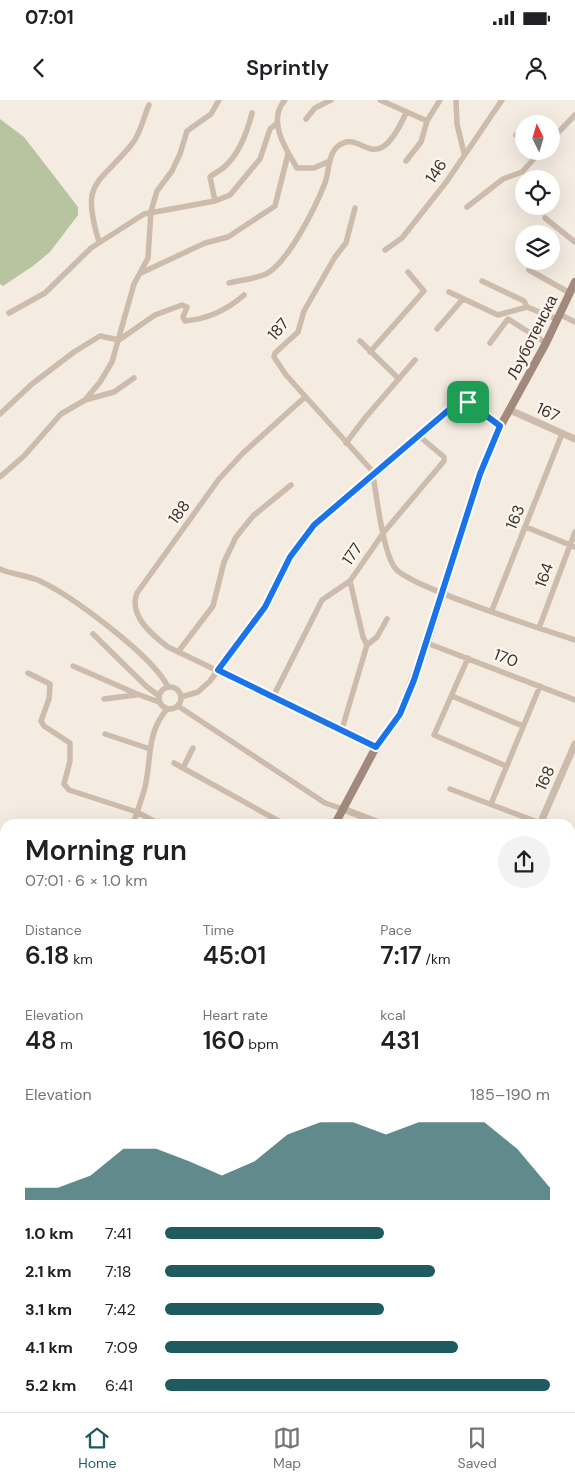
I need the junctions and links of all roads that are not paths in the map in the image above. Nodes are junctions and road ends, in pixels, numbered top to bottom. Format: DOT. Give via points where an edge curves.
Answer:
graph roads {
  1 [pos="219,100"];
  2 [pos="285,100"];
  3 [pos="331,100"];
  4 [pos="380,100"];
  5 [pos="440,100"];
  6 [pos="456,100"];
  7 [pos="502,100"];
  8 [pos="149,105"];
  9 [pos="252,114"];
  10 [pos="406,114"];
  11 [pos="575,115"];
  12 [pos="306,119"];
  13 [pos="427,121"];
  14 [pos="276,124"];
  15 [pos="560,131"];
  16 [pos="464,153"];
  17 [pos="288,154"];
  18 [pos="533,160"];
  19 [pos="330,161"];
  20 [pos="406,161"];
  21 [pos="215,201"];
  22 [pos="467,207"];
  23 [pos="355,208"];
  24 [pos="151,211"];
  25 [pos="545,218"];
  26 [pos="99,242"];
  27 [pos="575,242"];
  28 [pos="386,250"];
  29 [pos="530,270"];
  30 [pos="408,272"];
  31 [pos="140,274"];
  32 [pos="482,281"];
  33 [pos="575,282"];
  34 [pos="229,283"];
  35 [pos="448,292"];
  36 [pos="570,293"];
  37 [pos="244,296"];
  38 [pos="462,300"];
  39 [pos="527,307"];
  40 [pos="9,313"];
  41 [pos="558,316"];
  42 [pos="575,322"];
  43 [pos="437,328"];
  44 [pos="119,340"];
  45 [pos="360,341"];
  46 [pos="546,343"];
  47 [pos="490,344"];
  48 [pos="370,352"];
  49 [pos="415,360"];
  50 [pos="134,378"];
  51 [pos="399,379"];
  52 [pos="305,397"];
  53 [pos="85,400"];
  54 [pos="510,410"];
  55 [pos="0,414"];
  56 [pos="500,426"];
  57 [pos="562,434"];
  58 [pos="418,436"];
  59 [pos="575,439"];
  60 [pos="346,443"];
  61 [pos="374,475"];
  62 [pos="0,477"];
  63 [pos="291,485"];
  64 [pos="526,527"];
  65 [pos="384,532"];
  66 [pos="575,532"];
  67 [pos="572,546"];
  68 [pos="0,568"];
  69 [pos="350,581"];
  70 [pos="442,593"];
  71 [pos="492,610"];
  72 [pos="387,619"];
  73 [pos="539,628"];
  74 [pos="93,634"];
  75 [pos="575,640"];
  76 [pos="427,643"];
  77 [pos="367,645"];
  78 [pos="178,652"];
  79 [pos="468,658"];
  80 [pos="73,666"];
  81 [pos="218,670"];
  82 [pos="28,673"];
  83 [pos="540,686"];
  84 [pos="168,687"];
  85 [pos="136,694"];
  86 [pos="452,696"];
  87 [pos="181,697"];
  88 [pos="273,697"];
  89 [pos="104,699"];
  90 [pos="159,699"];
  91 [pos="575,700"];
  92 [pos="178,706"];
  93 [pos="167,709"];
  94 [pos="523,726"];
  95 [pos="342,729"];
  96 [pos="105,734"];
  97 [pos="575,744"];
  98 [pos="376,747"];
  99 [pos="193,748"];
  100 [pos="150,749"];
  101 [pos="174,763"];
  102 [pos="506,766"];
  103 [pos="183,768"];
  104 [pos="450,789"];
  105 [pos="490,804"];
  106 [pos="343,810"];
  107 [pos="137,812"];
  108 [pos="135,819"];
  109 [pos="150,819"];
  110 [pos="275,819"];
  111 [pos="337,819"];
  112 [pos="368,819"];
  113 [pos="528,819"];
  114 [pos="542,819"];
  1 -- 24 [label="street" via="211,114 187,131 172,171 157,190"];
  2 -- 14 [label="street" via="280,105"];
  3 -- 12 [label="street" via="315,108"];
  4 -- 10 [label="street"];
  5 -- 13 [label="street"];
  6 -- 16 [label="street" via="457,124"];
  7 -- 16 [label="street, 146"];
  8 -- 26 [label="street" via="137,137 102,174 90,196"];
  9 -- 21 [label="street" via="237,151 223,168 210,177"];
  10 -- 13 [label="street"];
  10 -- 19 [label="street" via="389,144 381,150 344,143 337,147"];
  11 -- 15 [label="street"];
  13 -- 20 [label="street" via="421,142"];
  14 -- 17 [label="street"];
  14 -- 21 [label="street" via="270,129 260,159 236,190"];
  16 -- 28 [label="street, 146" via="447,181 402,238"];
  17 -- 19 [label="street" via="300,169 314,168"];
  17 -- 31 [label="street" via="275,206 228,237 205,242"];
  18 -- 22 [label="street" via="522,172 503,179"];
  19 -- 34 [label="street" via="321,192 286,258 264,274"];
  21 -- 24 [label="street"];
  23 -- 52 [label="street, 187" via="346,243 334,257 304,311 298,332 274,355"];
  24 -- 26 [label="street"];
  24 -- 31 [label="street" via="148,258"];
  25 -- 27 [label="street"];
  26 -- 40 [label="street" via="81,256 50,290"];
  29 -- 36 [label="street"];
  30 -- 48 [label="street" via="424,292"];
  31 -- 44 [label="street" via="128,303"];
  32 -- 39 [label="street" via="524,301"];
  33 -- 36 [label="main road, Љуботенска"];
  35 -- 38 [label="street"];
  36 -- 41 [label="main road, Љуботенска"];
  37 -- 44 [label="street" via="210,316 192,320 183,320 187,307 182,305 155,315"];
  38 -- 39 [label="street" via="503,316"];
  38 -- 43 [label="street"];
  39 -- 41 [label="street"];
  41 -- 42 [label="street"];
  41 -- 46 [label="main road, Љуботенска"];
  44 -- 53 [label="street" via="112,362"];
  44 -- 55 [label="street" via="100,336 74,352"];
  45 -- 48 [label="street"];
  46 -- 47 [label="street" via="508,319"];
  46 -- 54 [label="main road, Љуботенска"];
  48 -- 51 [label="street"];
  49 -- 51 [label="street"];
  50 -- 53 [label="street" via="114,392"];
  51 -- 60 [label="street"];
  52 -- 60 [label="street, 187"];
  52 -- 78 [label="street, 188" via="243,453 220,479 136,593 134,603 143,625 155,638"];
  53 -- 62 [label="street" via="61,414 29,451"];
  54 -- 56 [label="main road, Љуботенска"];
  54 -- 57 [label="street, 167"];
  56 -- 58 [label="street" via="463,401"];
  56 -- 70 [label="main road, Љуботенска" via="480,474"];
  57 -- 59 [label="street, 167"];
  57 -- 64 [label="street, 163"];
  58 -- 61 [label="street"];
  58 -- 65 [label="street, 177" via="444,457 444,461"];
  60 -- 61 [label="street, 187"];
  61 -- 65 [label="street"];
  61 -- 81 [label="street" via="325,514 305,535 265,607"];
  63 -- 78 [label="street" via="253,516 236,537 224,562 213,606"];
  64 -- 67 [label="street"];
  64 -- 71 [label="street, 163"];
  65 -- 69 [label="street, 177"];
  65 -- 70 [label="street" via="396,569 406,578"];
  66 -- 67 [label="street, 164"];
  67 -- 73 [label="street, 164"];
  68 -- 84 [label="street" via="39,580 98,618 133,647"];
  69 -- 77 [label="street"];
  69 -- 88 [label="street, 177" via="317,607"];
  70 -- 71 [label="street"];
  70 -- 76 [label="main road, Љуботенска"];
  71 -- 73 [label="street"];
  72 -- 77 [label="street" via="377,637"];
  73 -- 75 [label="street"];
  74 -- 90 [label="street"];
  76 -- 79 [label="street, 170"];
  76 -- 98 [label="main road, Љуботенска" via="400,714"];
  77 -- 95 [label="street"];
  78 -- 81 [label="street, 188"];
  79 -- 83 [label="street, 170"];
  79 -- 86 [label="street"];
  80 -- 85 [label="street"];
  81 -- 87 [label="street" via="198,692"];
  81 -- 88 [label="street, 188"];
  82 -- 107 [label="street" via="50,684 49,699 41,721 70,743 70,761 64,784 69,790"];
  83 -- 91 [label="street, 170"];
  83 -- 94 [label="street"];
  84 -- 87 [label="street" via="177,690"];
  84 -- 90 [label="street" via="162,690"];
  85 -- 89 [label="street"];
  85 -- 90 [label="street"];
  86 -- 94 [label="street"];
  86 -- 102 [label="street" via="434,732 436,738"];
  87 -- 92 [label="street"];
  88 -- 95 [label="street, 188"];
  90 -- 93 [label="street"];
  92 -- 93 [label="street"];
  92 -- 106 [label="street" via="325,802"];
  93 -- 100 [label="street" via="157,721"];
  94 -- 102 [label="street"];
  95 -- 98 [label="street, 188"];
  96 -- 100 [label="street"];
  97 -- 114 [label="street, 168"];
  98 -- 106 [label="main road, Љуботенска"];
  99 -- 103 [label="street"];
  100 -- 107 [label="street" via="145,787"];
  101 -- 103 [label="street"];
  102 -- 105 [label="street"];
  103 -- 110 [label="street"];
  104 -- 105 [label="street"];
  105 -- 113 [label="street"];
  106 -- 111 [label="main road, Љуботенска"];
  106 -- 112 [label="street"];
  107 -- 108 [label="street"];
  107 -- 109 [label="street"];
}
